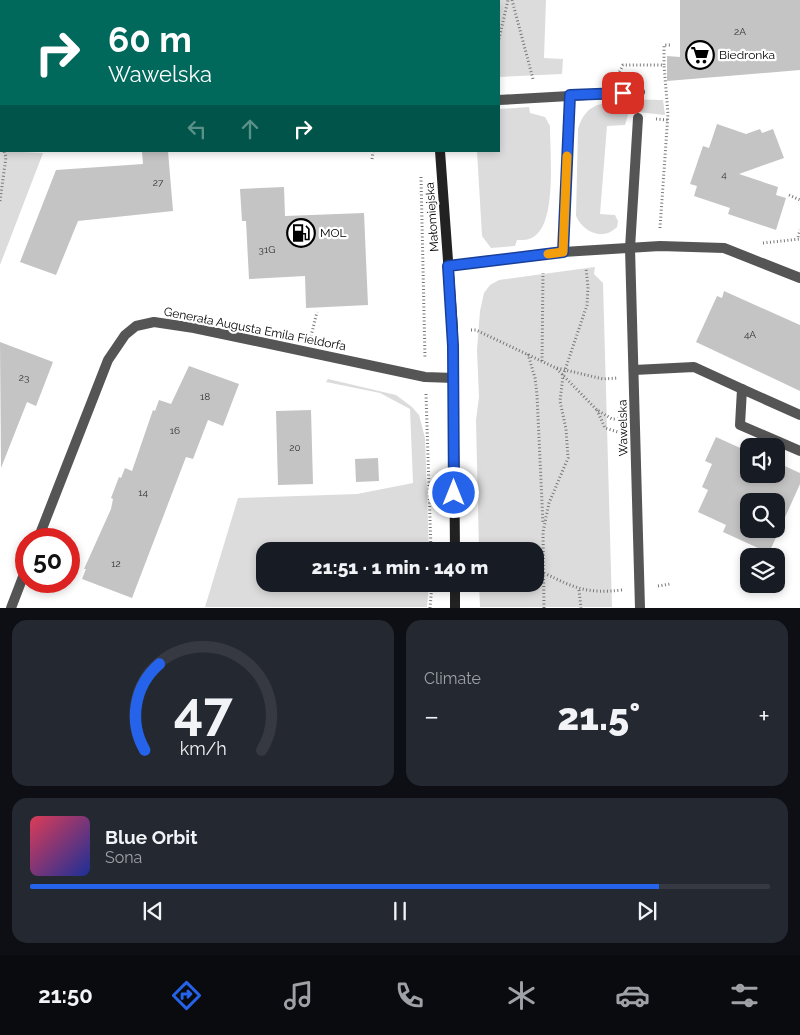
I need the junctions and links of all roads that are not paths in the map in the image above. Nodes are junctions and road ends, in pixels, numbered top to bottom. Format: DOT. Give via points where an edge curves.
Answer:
graph roads {
  1 [pos="640,92"];
  2 [pos="570,95"];
  3 [pos="500,100"];
  4 [pos="638,118"];
  5 [pos="440,152"];
  6 [pos="630,248"];
  7 [pos="563,252"];
  8 [pos="448,266"];
  9 [pos="800,278"];
  10 [pos="634,373"];
  11 [pos="454,378"];
  12 [pos="742,390"];
  13 [pos="800,415"];
  14 [pos="800,451"];
  15 [pos="42,528"];
  16 [pos="455,542"];
  17 [pos="455,592"];
  18 [pos="17,593"];
  19 [pos="11,608"];
  20 [pos="455,608"];
  21 [pos="640,608"];
  1 -- 2 [label="street"];
  2 -- 3 [label="street"];
  2 -- 7 [label="street"];
  4 -- 6 [label="street, Wawelska"];
  5 -- 8 [label="main road, Małomiejska"];
  6 -- 7 [label="street"];
  6 -- 9 [label="street" via="724,248"];
  6 -- 10 [label="street, Wawelska"];
  7 -- 8 [label="street"];
  8 -- 11 [label="main road, Małomiejska"];
  10 -- 12 [label="street" via="694,367"];
  10 -- 21 [label="street, Wawelska"];
  11 -- 15 [label="street, Generała Augusta Emila Fieldorfa" via="425,377 194,328 154,322 136,326 125,335 108,360"];
  11 -- 16 [label="main road, Małomiejska"];
  12 -- 13 [label="street"];
  12 -- 14 [label="street" via="740,425"];
  17 -- 20 [label="main road"];
  18 -- 19 [label="street"];
}
